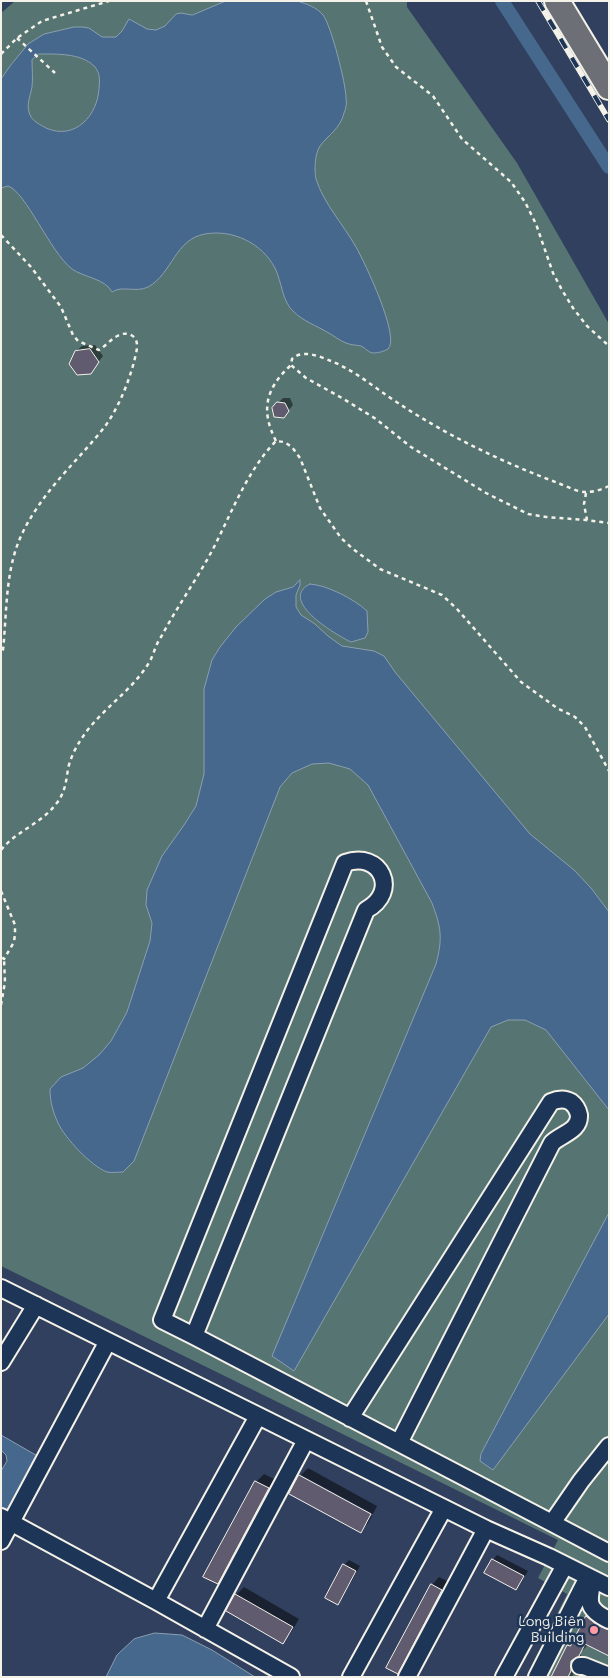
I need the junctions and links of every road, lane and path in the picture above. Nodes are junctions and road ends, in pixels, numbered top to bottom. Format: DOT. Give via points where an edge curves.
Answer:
graph roads {
  1 [pos="109,1"];
  2 [pos="366,1"];
  3 [pos="557,1"];
  4 [pos="17,38"];
  5 [pos="1,54"];
  6 [pos="55,74"];
  7 [pos="609,87"];
  8 [pos="1,235"];
  9 [pos="609,346"];
  10 [pos="291,365"];
  11 [pos="276,441"];
  12 [pos="609,486"];
  13 [pos="586,493"];
  14 [pos="588,520"];
  15 [pos="609,523"];
  16 [pos="1,654"];
  17 [pos="609,770"];
  18 [pos="1,850"];
  19 [pos="1,891"];
  20 [pos="2,957"];
  21 [pos="1,1005"];
  22 [pos="1,1288"];
  23 [pos="36,1305"];
  24 [pos="194,1336"];
  25 [pos="108,1341"];
  26 [pos="1,1362"];
  27 [pos="258,1416"];
  28 [pos="350,1418"];
  29 [pos="306,1440"];
  30 [pos="399,1443"];
  31 [pos="609,1446"];
  32 [pos="444,1508"];
  33 [pos="6,1520"];
  34 [pos="552,1523"];
  35 [pos="486,1529"];
  36 [pos="1,1541"];
  37 [pos="607,1549"];
  38 [pos="565,1565"];
  39 [pos="591,1578"];
  40 [pos="609,1587"];
  41 [pos="156,1601"];
  42 [pos="609,1620"];
  43 [pos="205,1629"];
  44 [pos="580,1666"];
  45 [pos="609,1676"];
  46 [pos="291,1677"];
  47 [pos="351,1677"];
  48 [pos="407,1677"];
  49 [pos="504,1677"];
  50 [pos="537,1677"];
  1 -- 4 [label="path" via="42,21"];
  2 -- 9 [label="path" via="382,47 396,67 433,96 462,139 511,182 536,224 562,290 588,326"];
  3 -- 7 [label="highway"];
  4 -- 5 [label="path"];
  4 -- 6 [label="path"];
  8 -- 16 [label="path" via="31,267 61,307 72,335 78,341 98,350 125,333 137,342 129,380 106,424 48,492 22,534 10,575"];
  10 -- 11 [label="path" via="271,390 266,404"];
  10 -- 13 [label="path" via="292,359 299,354 331,361 454,437 539,476"];
  10 -- 14 [label="path" via="306,378 376,419 411,447 495,497 528,514"];
  11 -- 17 [label="path" via="292,447 300,458 320,508 341,538 380,569 442,595 521,682 585,727"];
  11 -- 18 [label="path" via="245,486 195,583 160,638 151,660 80,741 57,804"];
  12 -- 13 [label="path"];
  13 -- 14 [label="path" via="584,504"];
  14 -- 15 [label="path"];
  19 -- 20 [label="path" via="15,925 14,942"];
  20 -- 21 [label="path" via="5,982"];
  22 -- 23 [label="street"];
  23 -- 25 [label="street"];
  23 -- 26 [label="street"];
  24 -- 24 [label="street" via="162,1320 345,863 353,860 370,862 382,875 384,892 380,900 366,910"];
  24 -- 28 [label="street"];
  25 -- 27 [label="street"];
  25 -- 33 [label="street"];
  27 -- 29 [label="street"];
  27 -- 41 [label="street"];
  28 -- 30 [label="street"];
  28 -- 30 [label="street" via="551,1102 568,1100 578,1112 577,1123 552,1143"];
  29 -- 32 [label="street"];
  29 -- 43 [label="street"];
  30 -- 34 [label="street"];
  31 -- 34 [label="street"];
  32 -- 35 [label="street"];
  32 -- 47 [label="street"];
  33 -- 36 [label="street"];
  33 -- 41 [label="street"];
  34 -- 37 [label="street"];
  35 -- 38 [label="street"];
  35 -- 48 [label="street"];
  38 -- 39 [label="street"];
  38 -- 49 [label="street"];
  39 -- 40 [label="street"];
  39 -- 42 [label="street" via="589,1600 593,1610"];
  39 -- 50 [label="street"];
  41 -- 43 [label="street"];
  43 -- 46 [label="street"];
  44 -- 45 [label="street"];
}
